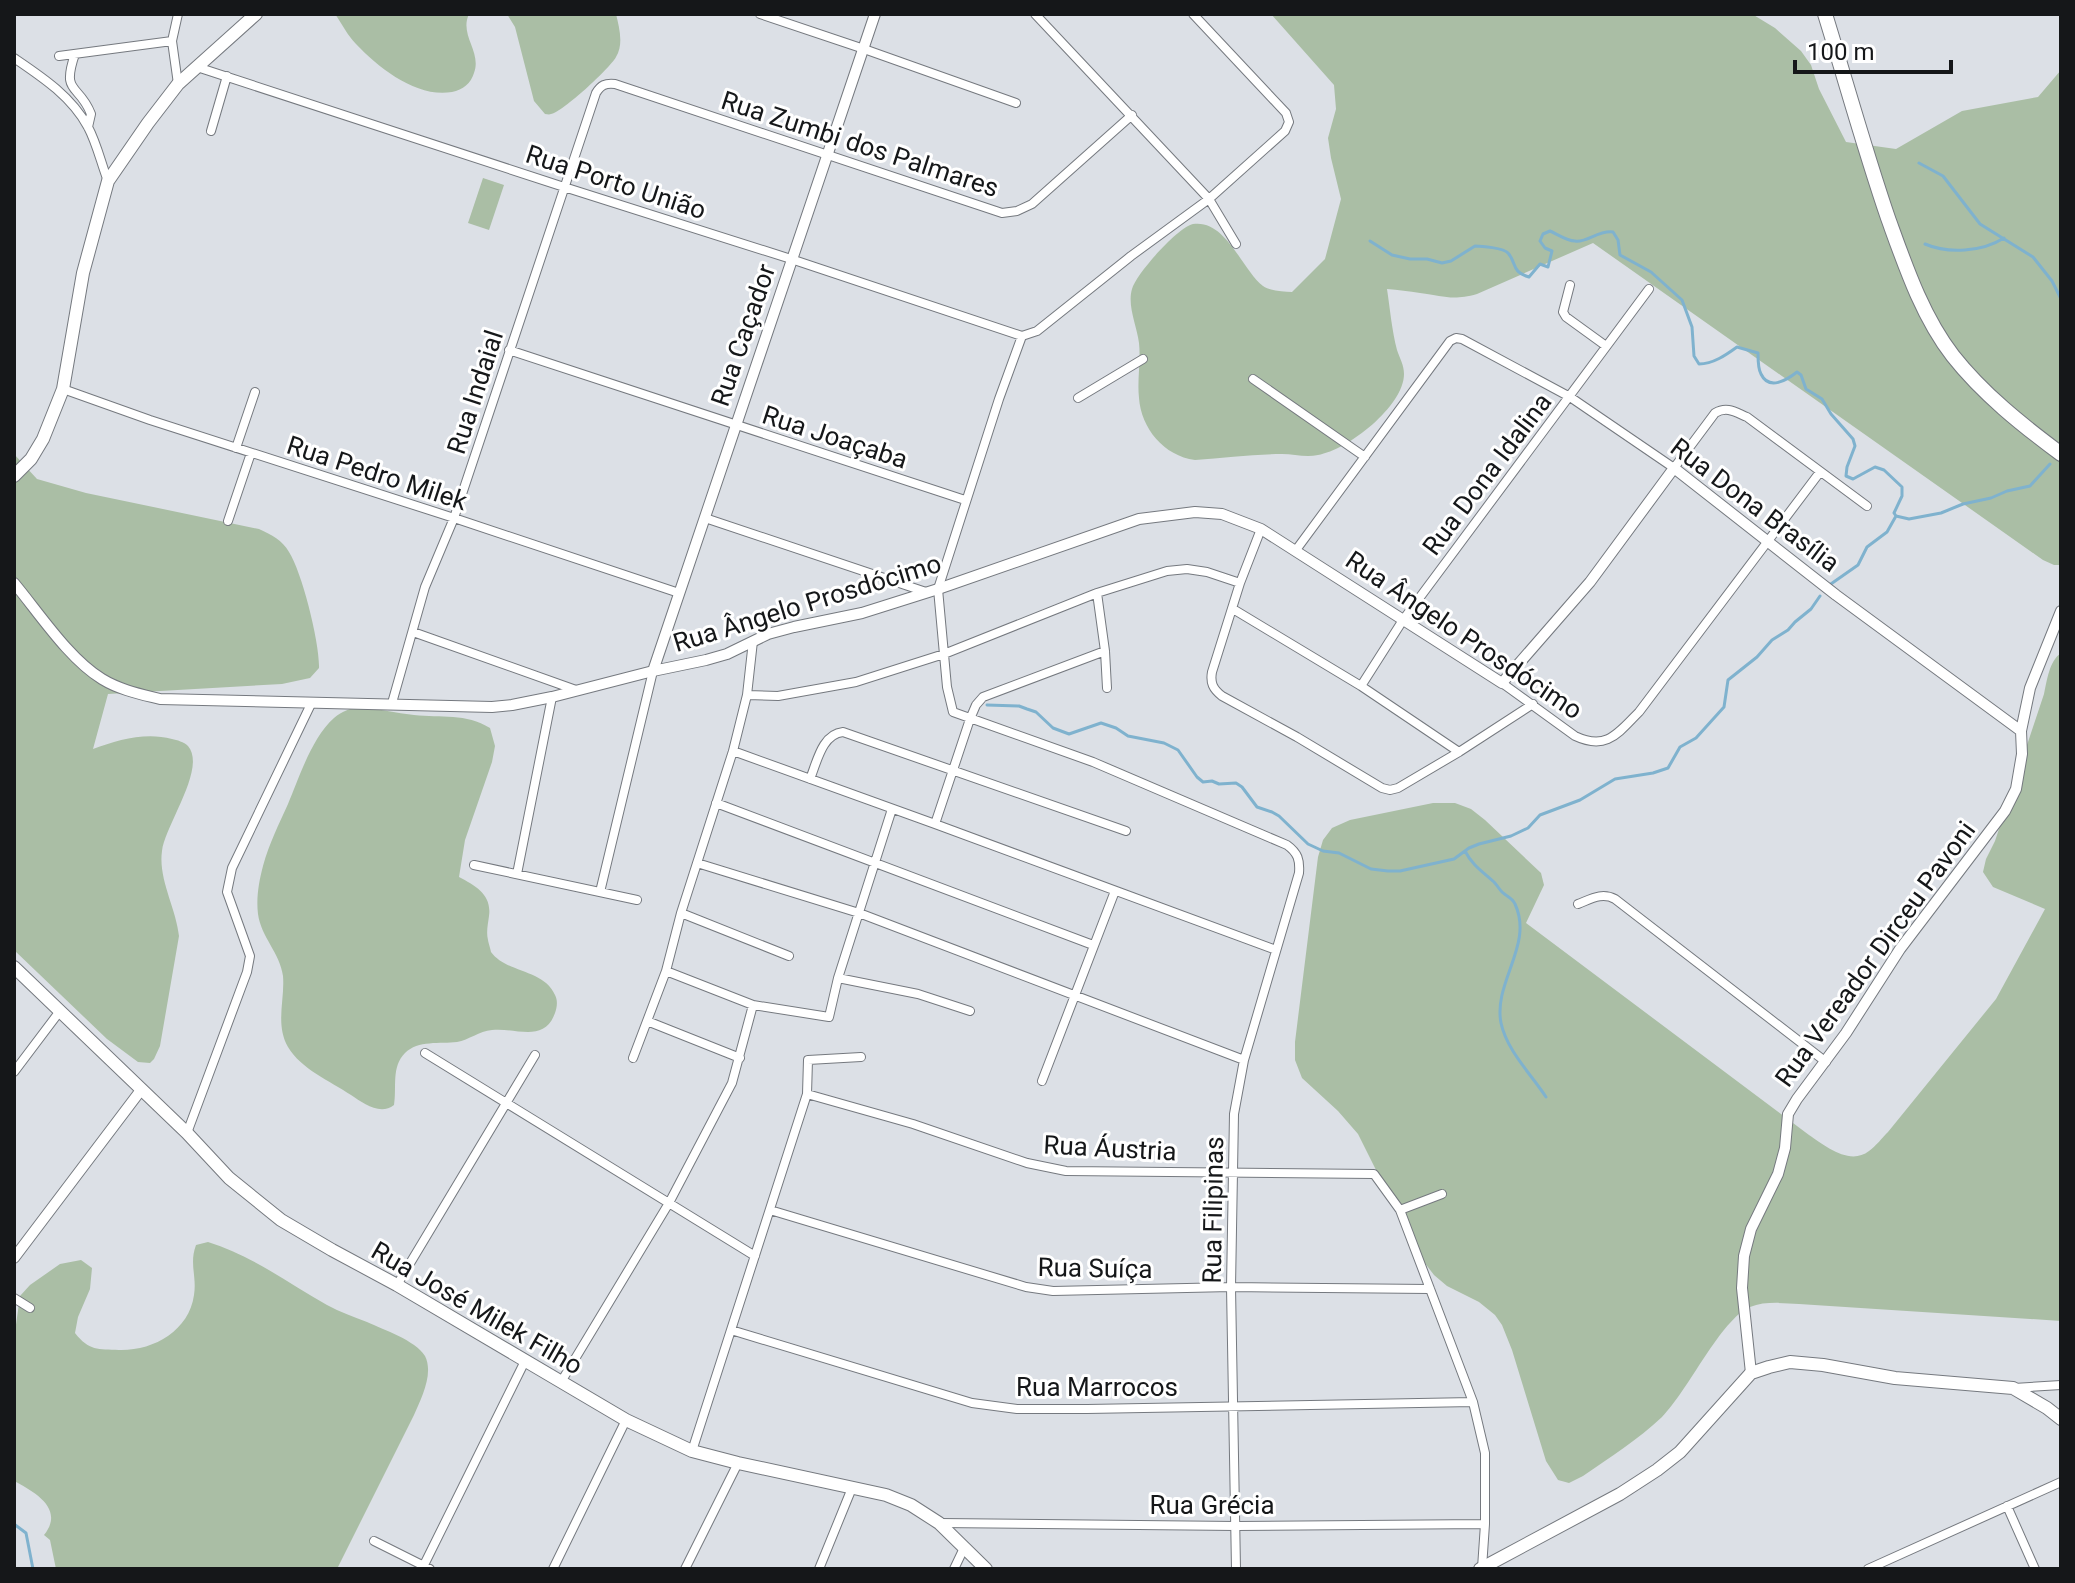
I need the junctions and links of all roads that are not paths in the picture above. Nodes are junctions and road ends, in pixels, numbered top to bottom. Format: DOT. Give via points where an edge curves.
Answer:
graph roads {
  1 [pos="178,14"];
  2 [pos="256,14"];
  3 [pos="760,14"];
  4 [pos="875,14"];
  5 [pos="1035,14"];
  6 [pos="1193,14"];
  7 [pos="1825,14"];
  8 [pos="172,41"];
  9 [pos="864,49"];
  10 [pos="75,54"];
  11 [pos="59,56"];
  12 [pos="14,58"];
  13 [pos="197,67"];
  14 [pos="227,76"];
  15 [pos="178,84"];
  16 [pos="596,93"];
  17 [pos="1016,103"];
  18 [pos="1132,115"];
  19 [pos="88,127"];
  20 [pos="211,131"];
  21 [pos="829,154"];
  22 [pos="108,181"];
  23 [pos="564,187"];
  24 [pos="1209,199"];
  25 [pos="1236,244"];
  26 [pos="791,259"];
  27 [pos="1570,285"];
  28 [pos="1649,289"];
  29 [pos="1022,336"];
  30 [pos="1606,346"];
  31 [pos="509,350"];
  32 [pos="1143,359"];
  33 [pos="1253,379"];
  34 [pos="63,389"];
  35 [pos="255,392"];
  36 [pos="1570,397"];
  37 [pos="1078,398"];
  38 [pos="735,425"];
  39 [pos="236,448"];
  40 [pos="251,453"];
  41 [pos="2061,454"];
  42 [pos="1365,457"];
  43 [pos="1674,468"];
  44 [pos="1820,472"];
  45 [pos="14,476"];
  46 [pos="965,500"];
  47 [pos="1867,506"];
  48 [pos="454,518"];
  49 [pos="705,518"];
  50 [pos="228,521"];
  51 [pos="1261,529"];
  52 [pos="1767,540"];
  53 [pos="1296,550"];
  54 [pos="14,583"];
  55 [pos="1240,583"];
  56 [pos="938,589"];
  57 [pos="926,592"];
  58 [pos="679,593"];
  59 [pos="1097,593"];
  60 [pos="1233,609"];
  61 [pos="2061,611"];
  62 [pos="1403,620"];
  63 [pos="413,632"];
  64 [pos="753,641"];
  65 [pos="1105,651"];
  66 [pos="944,654"];
  67 [pos="653,671"];
  68 [pos="1502,683"];
  69 [pos="1361,686"];
  70 [pos="1107,688"];
  71 [pos="576,690"];
  72 [pos="747,695"];
  73 [pos="552,697"];
  74 [pos="392,703"];
  75 [pos="311,704"];
  76 [pos="1533,704"];
  77 [pos="970,719"];
  78 [pos="2021,731"];
  79 [pos="733,751"];
  80 [pos="1459,752"];
  81 [pos="953,772"];
  82 [pos="810,779"];
  83 [pos="716,803"];
  84 [pos="892,809"];
  85 [pos="935,824"];
  86 [pos="1126,831"];
  87 [pos="697,863"];
  88 [pos="875,864"];
  89 [pos="474,865"];
  90 [pos="517,874"];
  91 [pos="1115,891"];
  92 [pos="600,892"];
  93 [pos="637,900"];
  94 [pos="1578,904"];
  95 [pos="681,913"];
  96 [pos="859,913"];
  97 [pos="1093,945"];
  98 [pos="1276,950"];
  99 [pos="789,956"];
  100 [pos="14,967"];
  101 [pos="666,971"];
  102 [pos="838,978"];
  103 [pos="1074,995"];
  104 [pos="753,1005"];
  105 [pos="60,1011"];
  106 [pos="970,1011"];
  107 [pos="647,1021"];
  108 [pos="425,1053"];
  109 [pos="535,1055"];
  110 [pos="861,1057"];
  111 [pos="633,1058"];
  112 [pos="740,1058"];
  113 [pos="1244,1060"];
  114 [pos="1826,1062"];
  115 [pos="14,1072"];
  116 [pos="1042,1081"];
  117 [pos="141,1090"];
  118 [pos="807,1094"];
  119 [pos="508,1102"];
  120 [pos="187,1133"];
  121 [pos="1232,1173"];
  122 [pos="1442,1194"];
  123 [pos="669,1203"];
  124 [pos="770,1210"];
  125 [pos="1400,1210"];
  126 [pos="755,1256"];
  127 [pos="14,1258"];
  128 [pos="397,1285"];
  129 [pos="1231,1287"];
  130 [pos="1430,1289"];
  131 [pos="14,1298"];
  132 [pos="30,1308"];
  133 [pos="731,1330"];
  134 [pos="525,1361"];
  135 [pos="1751,1373"];
  136 [pos="561,1382"];
  137 [pos="2061,1385"];
  138 [pos="2013,1388"];
  139 [pos="1473,1402"];
  140 [pos="1233,1407"];
  141 [pos="2061,1419"];
  142 [pos="626,1420"];
  143 [pos="692,1451"];
  144 [pos="738,1463"];
  145 [pos="2061,1482"];
  146 [pos="852,1488"];
  147 [pos="2007,1506"];
  148 [pos="939,1523"];
  149 [pos="1485,1524"];
  150 [pos="1236,1526"];
  151 [pos="374,1541"];
  152 [pos="964,1548"];
  153 [pos="425,1568"];
  154 [pos="553,1569"];
  155 [pos="685,1569"];
  156 [pos="819,1569"];
  157 [pos="954,1569"];
  158 [pos="986,1569"];
  159 [pos="1236,1569"];
  160 [pos="1481,1569"];
  161 [pos="1868,1569"];
  162 [pos="2035,1569"];
  1 -- 8 [label="street"];
  2 -- 13 [label="main road"];
  3 -- 9 [label="street"];
  4 -- 9 [label="street, Rua Caçador"];
  5 -- 18 [label="street"];
  6 -- 24 [label="street" via="1289,122"];
  7 -- 41 [label="highway" via="1879,191 1925,310 1980,387"];
  8 -- 10 [label="street"];
  8 -- 15 [label="street"];
  9 -- 17 [label="street"];
  9 -- 21 [label="street, Rua Caçador"];
  10 -- 11 [label="street"];
  10 -- 19 [label="street" via="70,80 91,114"];
  12 -- 19 [label="street" via="50,82"];
  13 -- 14 [label="street, Rua Porto União"];
  13 -- 15 [label="main road"];
  14 -- 20 [label="street"];
  14 -- 23 [label="street, Rua Porto União"];
  15 -- 22 [label="main road"];
  16 -- 21 [label="street, Rua Zumbi dos Palmares" via="600,86 615,84"];
  16 -- 23 [label="street, Rua Indaial"];
  18 -- 21 [label="street, Rua Zumbi dos Palmares" via="1032,204 1002,213"];
  18 -- 24 [label="street"];
  19 -- 22 [label="street"];
  21 -- 26 [label="street, Rua Caçador"];
  22 -- 34 [label="main road" via="83,273"];
  23 -- 26 [label="street, Rua Porto União"];
  23 -- 31 [label="street, Rua Indaial"];
  24 -- 25 [label="street"];
  24 -- 29 [label="street" via="1037,331"];
  26 -- 29 [label="street, Rua Porto União"];
  26 -- 38 [label="street, Rua Caçador"];
  27 -- 30 [label="street" via="1563,312"];
  28 -- 30 [label="street, Rua Dona Idalina"];
  29 -- 46 [label="street"];
  30 -- 36 [label="street, Rua Dona Idalina"];
  31 -- 38 [label="street, Rua Joaçaba"];
  31 -- 48 [label="street, Rua Indaial"];
  32 -- 37 [label="street"];
  33 -- 42 [label="street"];
  34 -- 39 [label="street, Rua Pedro Milek"];
  34 -- 45 [label="main road" via="43,439"];
  35 -- 39 [label="street"];
  36 -- 42 [label="street, Rua Dona Brasília" via="1456,338"];
  36 -- 43 [label="street, Rua Dona Brasília"];
  36 -- 62 [label="street, Rua Dona Idalina"];
  38 -- 46 [label="street, Rua Joaçaba"];
  38 -- 49 [label="street, Rua Caçador"];
  39 -- 40 [label="street, Rua Pedro Milek"];
  40 -- 48 [label="street, Rua Pedro Milek"];
  40 -- 50 [label="street"];
  42 -- 53 [label="street"];
  43 -- 44 [label="street" via="1715,413 1731,409"];
  43 -- 52 [label="street, Rua Dona Brasília"];
  43 -- 68 [label="street" via="1590,582"];
  44 -- 47 [label="street"];
  44 -- 52 [label="street"];
  46 -- 56 [label="street"];
  48 -- 58 [label="street, Rua Pedro Milek"];
  48 -- 63 [label="street, Rua Indaial"];
  49 -- 57 [label="street"];
  49 -- 58 [label="street, Rua Caçador"];
  51 -- 53 [label="street, Rua Ângelo Prosdócimo"];
  51 -- 55 [label="street"];
  51 -- 56 [label="street, Rua Ângelo Prosdócimo" via="1222,514 1139,519"];
  52 -- 76 [label="street, Rua Ângelo Prosdócimo" via="1639,712 1609,739 1588,742"];
  52 -- 78 [label="street, Rua Dona Brasília"];
  53 -- 62 [label="street, Rua Ângelo Prosdócimo"];
  54 -- 75 [label="street, Rua Ângelo Prosdócimo" via="78,661 122,689 160,699"];
  55 -- 59 [label="street" via="1187,569"];
  55 -- 60 [label="street"];
  56 -- 57 [label="street, Rua Ângelo Prosdócimo"];
  56 -- 66 [label="street"];
  57 -- 64 [label="street, Rua Ângelo Prosdócimo"];
  58 -- 67 [label="street, Rua Caçador"];
  59 -- 65 [label="street"];
  59 -- 66 [label="street"];
  60 -- 69 [label="street"];
  60 -- 80 [label="street" via="1211,680 1222,696 1390,790"];
  61 -- 78 [label="street, Rua Vereador Dirceu Pavoni" via="2030,688"];
  62 -- 68 [label="street, Rua Ângelo Prosdócimo"];
  62 -- 69 [label="street, Rua Dona Idalina"];
  63 -- 71 [label="street"];
  63 -- 74 [label="street, Rua Indaial"];
  64 -- 67 [label="street, Rua Ângelo Prosdócimo" via="727,654"];
  64 -- 72 [label="street"];
  65 -- 70 [label="street"];
  65 -- 77 [label="street" via="983,697"];
  66 -- 72 [label="street" via="856,682 778,696"];
  66 -- 77 [label="street" via="953,712"];
  67 -- 71 [label="street, Rua Ângelo Prosdócimo"];
  67 -- 92 [label="street"];
  68 -- 76 [label="street, Rua Ângelo Prosdócimo"];
  69 -- 80 [label="street"];
  71 -- 73 [label="street, Rua Ângelo Prosdócimo"];
  72 -- 79 [label="street"];
  73 -- 74 [label="street, Rua Ângelo Prosdócimo" via="492,707"];
  73 -- 90 [label="street"];
  74 -- 75 [label="street, Rua Ângelo Prosdócimo"];
  75 -- 120 [label="street" via="232,868 227,892 250,956"];
  76 -- 80 [label="street"];
  77 -- 81 [label="street"];
  77 -- 98 [label="street, Rua Filipinas" via="1093,762 1295,851 1299,873"];
  78 -- 114 [label="street, Rua Vereador Dirceu Pavoni" via="2016,789 2005,811 1900,949"];
  79 -- 82 [label="street"];
  79 -- 83 [label="street"];
  81 -- 82 [label="street" via="843,732 827,739"];
  81 -- 85 [label="street"];
  81 -- 86 [label="street"];
  82 -- 84 [label="street"];
  83 -- 87 [label="street"];
  83 -- 88 [label="street"];
  84 -- 85 [label="street"];
  84 -- 88 [label="street"];
  85 -- 91 [label="street"];
  87 -- 95 [label="street"];
  87 -- 96 [label="street"];
  88 -- 96 [label="street"];
  88 -- 97 [label="street"];
  89 -- 90 [label="street"];
  90 -- 92 [label="street"];
  91 -- 97 [label="street"];
  91 -- 98 [label="street"];
  92 -- 93 [label="street"];
  94 -- 114 [label="street" via="1609,895"];
  95 -- 99 [label="street"];
  95 -- 101 [label="street"];
  96 -- 102 [label="street"];
  96 -- 103 [label="street"];
  97 -- 103 [label="street"];
  98 -- 113 [label="street, Rua Filipinas"];
  100 -- 105 [label="main road, Rua José Milek Filho"];
  101 -- 104 [label="street"];
  101 -- 107 [label="street"];
  102 -- 104 [label="street" via="829,1017"];
  102 -- 106 [label="street"];
  103 -- 113 [label="street"];
  103 -- 116 [label="street"];
  104 -- 112 [label="street"];
  105 -- 115 [label="street"];
  105 -- 117 [label="main road, Rua José Milek Filho"];
  107 -- 111 [label="street"];
  107 -- 112 [label="street"];
  108 -- 119 [label="street"];
  109 -- 119 [label="street"];
  110 -- 118 [label="street" via="808,1060"];
  112 -- 123 [label="street"];
  113 -- 121 [label="street, Rua Filipinas" via="1234,1114"];
  114 -- 135 [label="street, Rua Vereador Dirceu Pavoni" via="1788,1114 1778,1174 1744,1256"];
  117 -- 120 [label="main road, Rua José Milek Filho"];
  117 -- 127 [label="street"];
  118 -- 121 [label="street, Rua Áustria" via="1066,1171"];
  118 -- 124 [label="street"];
  119 -- 123 [label="street"];
  119 -- 128 [label="street"];
  120 -- 128 [label="main road, Rua José Milek Filho" via="229,1178 281,1220"];
  121 -- 125 [label="street, Rua Áustria" via="1374,1174"];
  121 -- 129 [label="street, Rua Filipinas"];
  122 -- 125 [label="street"];
  123 -- 126 [label="street"];
  123 -- 136 [label="street"];
  124 -- 126 [label="street"];
  124 -- 129 [label="street, Rua Suíça" via="1026,1287"];
  125 -- 130 [label="street"];
  126 -- 133 [label="street"];
  128 -- 134 [label="main road, Rua José Milek Filho"];
  129 -- 130 [label="street, Rua Suíça"];
  129 -- 140 [label="street, Rua Filipinas"];
  130 -- 139 [label="street"];
  131 -- 132 [label="street"];
  133 -- 140 [label="street, Rua Marrocos" via="972,1403 1017,1409"];
  133 -- 143 [label="street"];
  134 -- 136 [label="main road, Rua José Milek Filho"];
  134 -- 153 [label="street"];
  135 -- 138 [label="main road" via="1790,1362"];
  135 -- 160 [label="main road" via="1657,1470"];
  136 -- 142 [label="main road, Rua José Milek Filho"];
  137 -- 138 [label="street"];
  138 -- 141 [label="main road"];
  139 -- 140 [label="street, Rua Marrocos"];
  139 -- 149 [label="street" via="1485,1453"];
  140 -- 150 [label="street, Rua Filipinas"];
  142 -- 143 [label="main road, Rua José Milek Filho"];
  142 -- 154 [label="street"];
  143 -- 144 [label="main road, Rua José Milek Filho"];
  144 -- 146 [label="main road, Rua José Milek Filho"];
  144 -- 155 [label="street"];
  145 -- 147 [label="street"];
  146 -- 148 [label="main road, Rua José Milek Filho" via="911,1505"];
  146 -- 156 [label="street"];
  147 -- 161 [label="street"];
  147 -- 162 [label="street"];
  148 -- 150 [label="street, Rua Grécia"];
  148 -- 152 [label="main road, Rua José Milek Filho"];
  149 -- 150 [label="street, Rua Grécia"];
  149 -- 160 [label="street"];
  150 -- 159 [label="street, Rua Filipinas"];
  151 -- 153 [label="street"];
  152 -- 157 [label="street"];
  152 -- 158 [label="main road, Rua José Milek Filho"];
}
